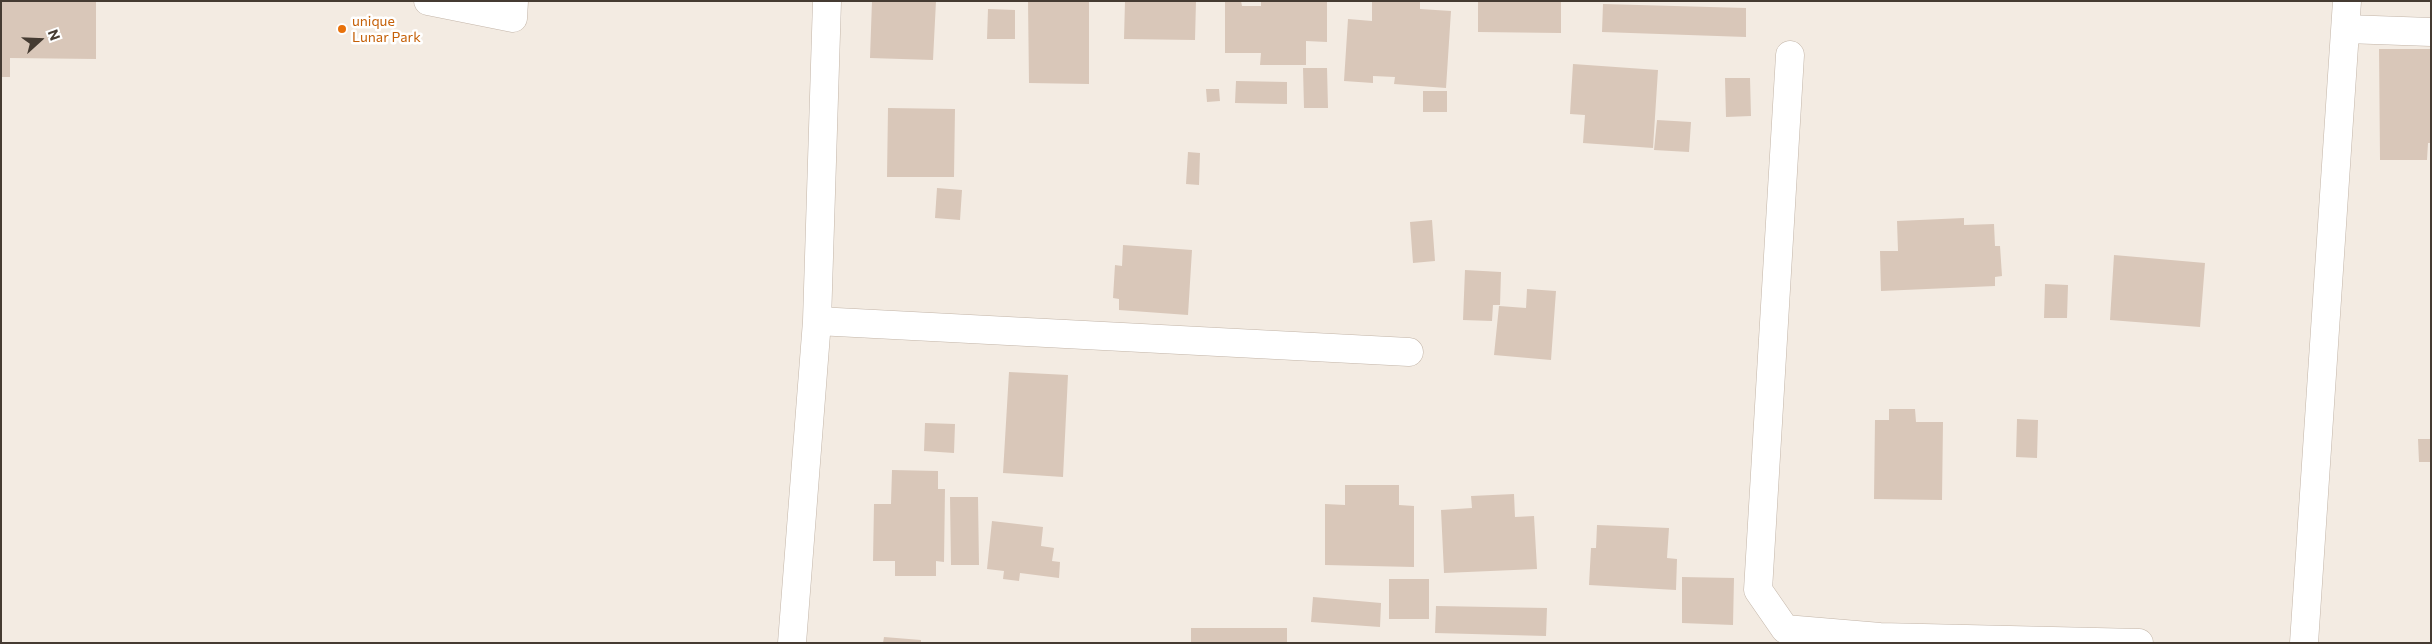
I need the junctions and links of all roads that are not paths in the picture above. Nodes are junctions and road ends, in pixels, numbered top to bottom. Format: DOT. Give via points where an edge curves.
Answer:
graph roads {
  1 [pos="428,1"];
  2 [pos="514,1"];
  3 [pos="827,1"];
  4 [pos="2347,1"];
  5 [pos="2346,29"];
  6 [pos="2431,32"];
  7 [pos="1790,55"];
  8 [pos="817,321"];
  9 [pos="1409,352"];
  10 [pos="792,643"];
  11 [pos="2139,643"];
  12 [pos="2304,643"];
  1 -- 2 [label="street" via="513,18"];
  3 -- 8 [label="street"];
  4 -- 5 [label="street"];
  5 -- 6 [label="street"];
  5 -- 12 [label="street"];
  7 -- 11 [label="street" via="1758,590 1785,629 1880,637"];
  8 -- 9 [label="street"];
  8 -- 10 [label="street"];
}
